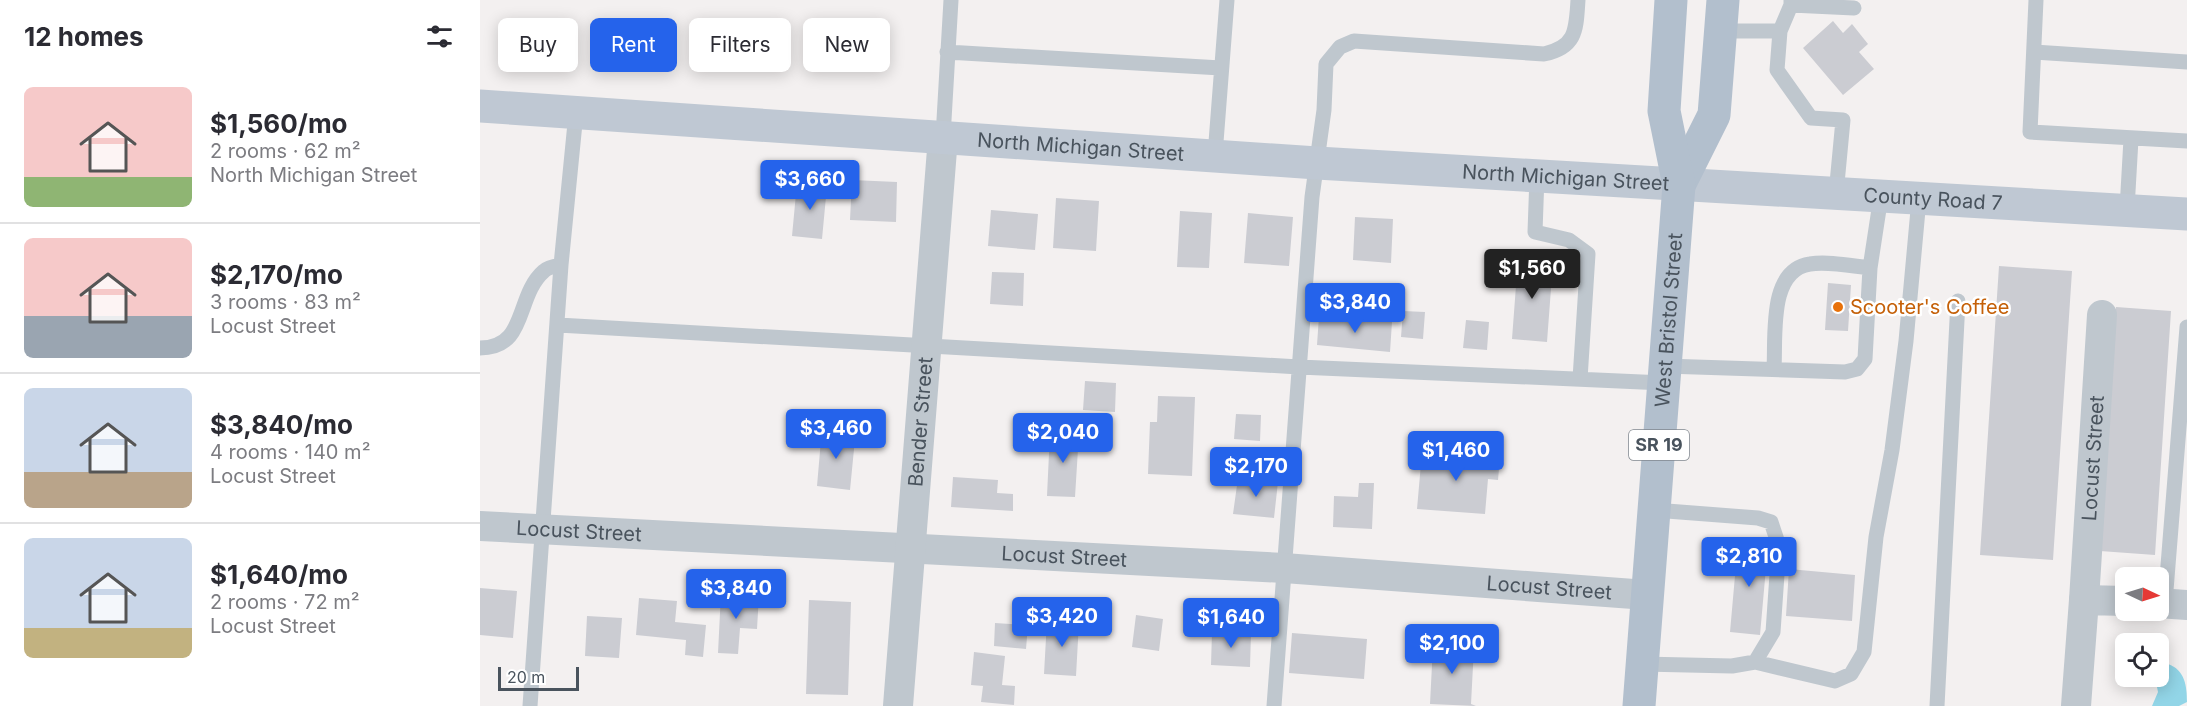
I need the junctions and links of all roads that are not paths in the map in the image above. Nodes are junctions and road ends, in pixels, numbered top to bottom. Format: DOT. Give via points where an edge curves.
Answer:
graph roads {
  1 [pos="951,0"];
  2 [pos="1227,0"];
  3 [pos="1578,0"];
  4 [pos="1671,0"];
  5 [pos="2037,0"];
  6 [pos="1791,2"];
  7 [pos="1854,8"];
  8 [pos="1722,15"];
  9 [pos="1780,31"];
  10 [pos="947,52"];
  11 [pos="2034,52"];
  12 [pos="2187,62"];
  13 [pos="1221,68"];
  14 [pos="480,106"];
  15 [pos="576,112"];
  16 [pos="943,136"];
  17 [pos="2131,139"];
  18 [pos="2187,141"];
  19 [pos="1215,155"];
  20 [pos="1317,163"];
  21 [pos="1538,176"];
  22 [pos="1679,185"];
  23 [pos="1836,194"];
  24 [pos="1881,196"];
  25 [pos="1919,199"];
  26 [pos="2127,209"];
  27 [pos="2187,214"];
  28 [pos="561,265"];
  29 [pos="1870,268"];
  30 [pos="1958,301"];
  31 [pos="2102,315"];
  32 [pos="558,325"];
  33 [pos="2187,327"];
  34 [pos="928,346"];
  35 [pos="480,348"];
  36 [pos="1299,367"];
  37 [pos="1774,369"];
  38 [pos="1665,374"];
  39 [pos="1580,379"];
  40 [pos="1654,510"];
  41 [pos="480,526"];
  42 [pos="542,531"];
  43 [pos="912,547"];
  44 [pos="1284,568"];
  45 [pos="1647,595"];
  46 [pos="2084,600"];
  47 [pos="2115,601"];
  48 [pos="2170,604"];
  49 [pos="1755,662"];
  50 [pos="1642,664"];
  51 [pos="530,706"];
  52 [pos="898,706"];
  53 [pos="1274,706"];
  54 [pos="1639,706"];
  55 [pos="1937,706"];
  56 [pos="2076,706"];
  1 -- 10 [label="lane"];
  2 -- 13 [label="lane"];
  3 -- 20 [label="lane" via="1577,26 1569,44 1544,54 1354,41 1340,47 1326,64"];
  4 -- 22 [label="main road, West Bristol Street / SR 19" via="1664,111"];
  5 -- 11 [label="lane"];
  6 -- 7 [label="lane"];
  6 -- 9 [label="lane"];
  8 -- 9 [label="lane"];
  8 -- 22 [label="main road, West Bristol Street / SR 19" via="1714,115"];
  9 -- 23 [label="lane" via="1777,70 1811,118 1843,120"];
  10 -- 13 [label="lane"];
  10 -- 16 [label="lane"];
  11 -- 12 [label="lane"];
  11 -- 17 [label="lane" via="2030,132"];
  13 -- 19 [label="lane"];
  14 -- 15 [label="street, North Michigan Street"];
  15 -- 16 [label="street, North Michigan Street"];
  15 -- 28 [label="lane"];
  16 -- 19 [label="street, North Michigan Street"];
  16 -- 34 [label="street, Bender Street"];
  17 -- 18 [label="lane"];
  17 -- 26 [label="lane"];
  19 -- 20 [label="street, North Michigan Street"];
  20 -- 21 [label="street, North Michigan Street"];
  20 -- 36 [label="lane"];
  21 -- 22 [label="street, North Michigan Street"];
  21 -- 39 [label="lane" via="1535,232 1569,240 1588,254"];
  22 -- 23 [label="street, County Road 7"];
  22 -- 38 [label="main road, West Bristol Street / SR 19"];
  23 -- 24 [label="street, County Road 7"];
  24 -- 25 [label="street, County Road 7"];
  24 -- 29 [label="lane"];
  25 -- 26 [label="street, County Road 7"];
  25 -- 49 [label="lane" via="1906,341 1876,537 1864,652 1851,674 1835,681"];
  26 -- 27 [label="street, County Road 7"];
  28 -- 32 [label="lane"];
  28 -- 35 [label="lane" via="545,270 534,283 510,339 495,348"];
  29 -- 37 [label="lane" via="1811,263 1786,277 1779,290"];
  29 -- 37 [label="lane" via="1865,359 1857,369"];
  30 -- 55 [label="lane"];
  31 -- 46 [label="street, Locust Street"];
  32 -- 34 [label="lane"];
  32 -- 42 [label="lane"];
  33 -- 48 [label="lane"];
  34 -- 36 [label="lane"];
  34 -- 43 [label="street, Bender Street"];
  36 -- 39 [label="lane"];
  36 -- 44 [label="lane"];
  37 -- 38 [label="lane"];
  38 -- 39 [label="lane"];
  38 -- 40 [label="main road, West Bristol Street / SR 19"];
  40 -- 45 [label="main road, West Bristol Street / SR 19"];
  40 -- 49 [label="lane" via="1771,522 1779,546 1773,632"];
  41 -- 42 [label="street, Locust Street"];
  42 -- 43 [label="street, Locust Street"];
  42 -- 51 [label="lane"];
  43 -- 44 [label="street, Locust Street"];
  43 -- 52 [label="street, Bender Street"];
  44 -- 45 [label="street, Locust Street"];
  44 -- 53 [label="lane"];
  45 -- 50 [label="main road, West Bristol Street / SR 19"];
  46 -- 47 [label="street"];
  46 -- 56 [label="street, Locust Street"];
  49 -- 50 [label="lane" via="1732,666"];
  50 -- 54 [label="main road, West Bristol Street / SR 19"];
}
